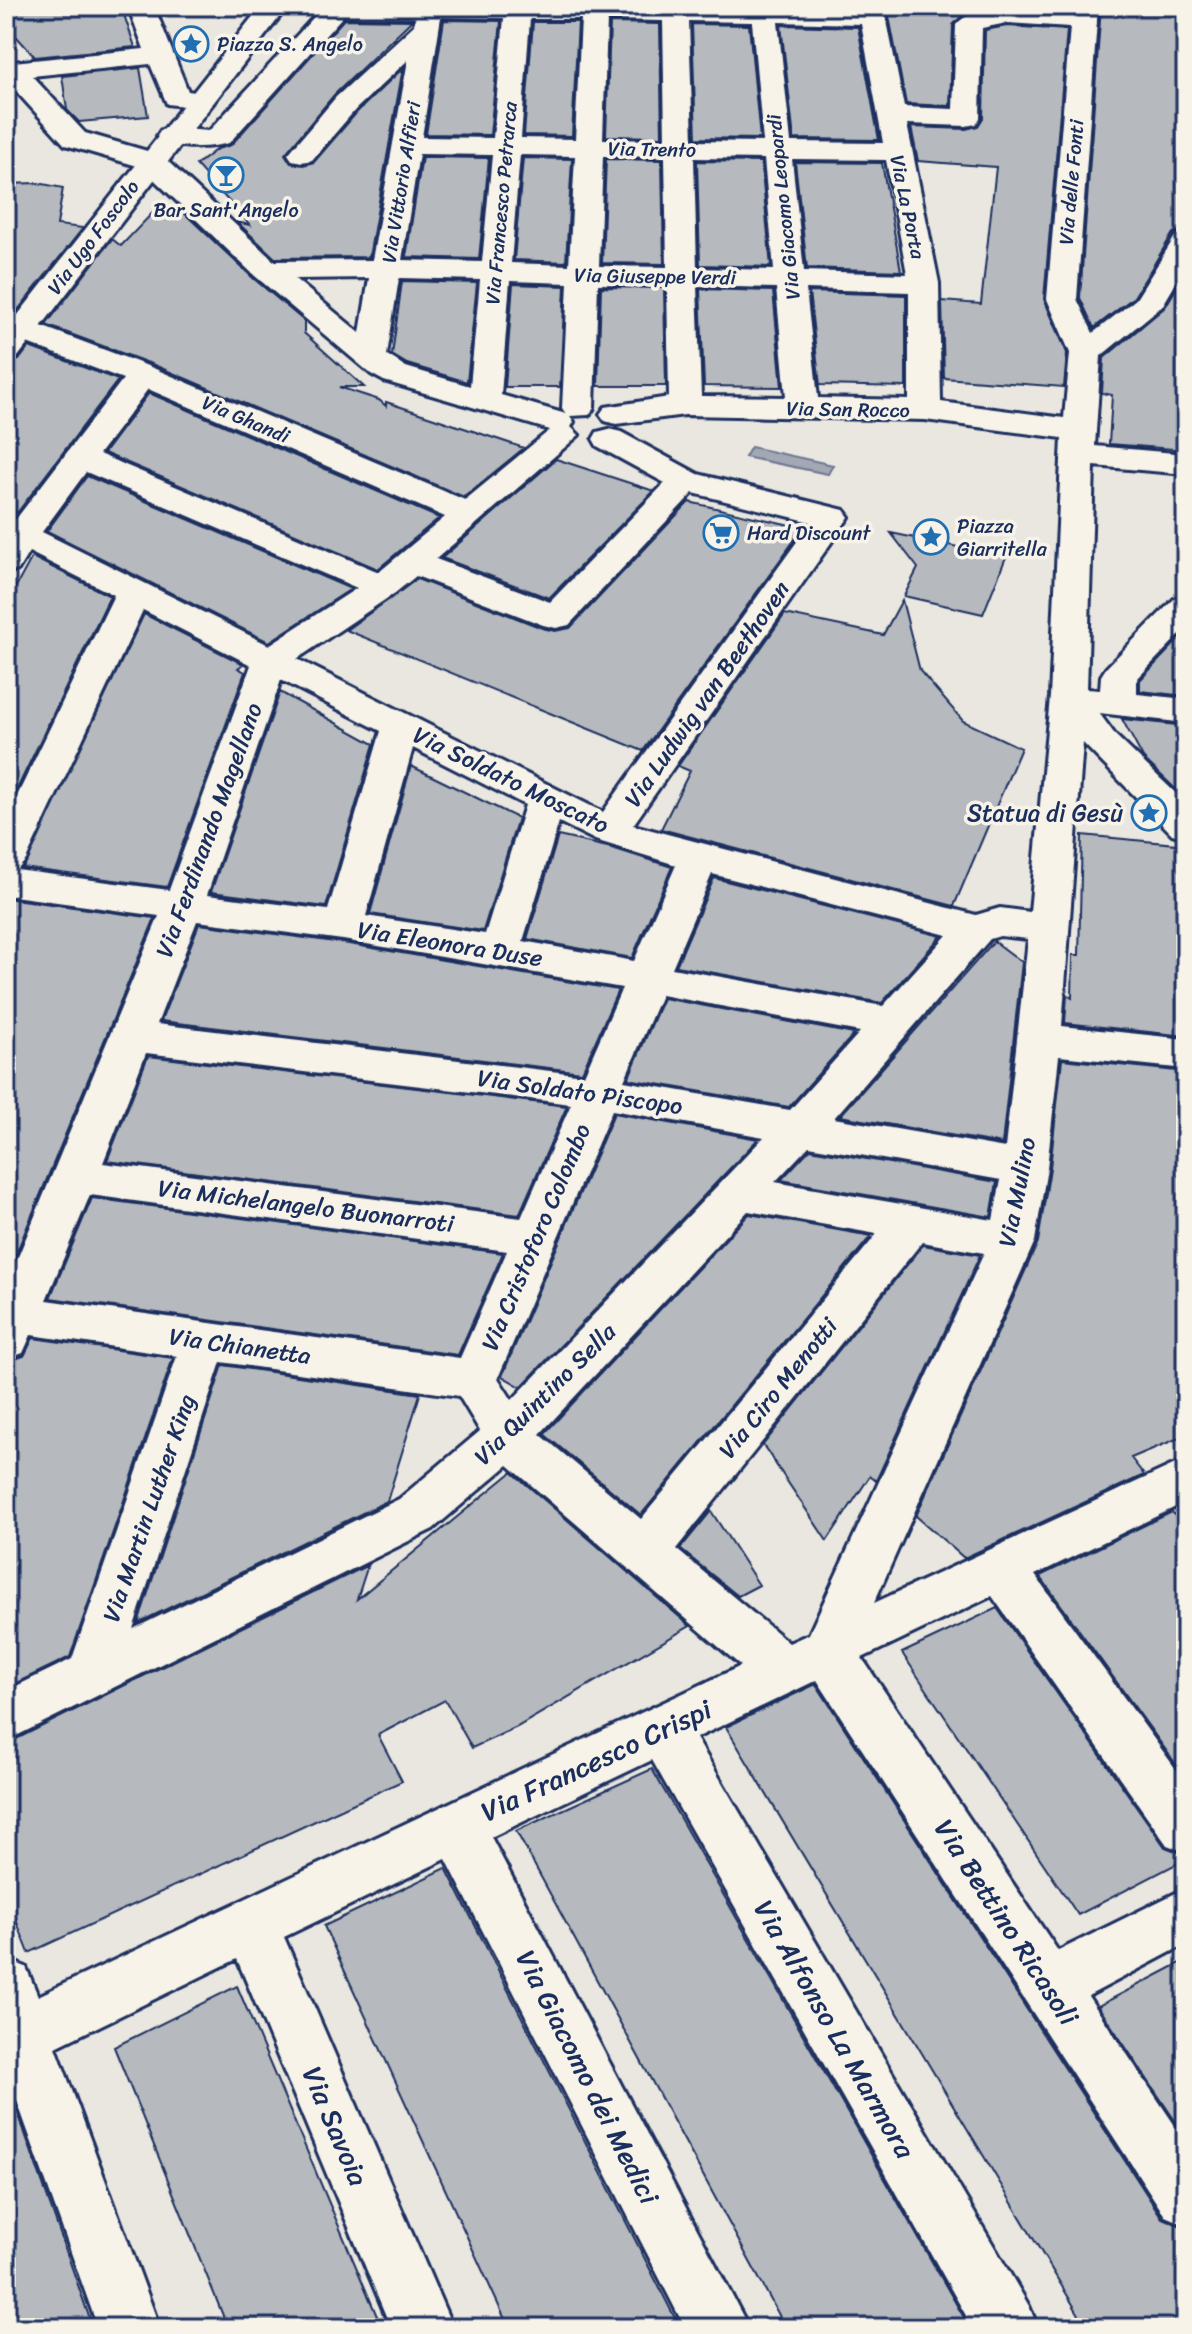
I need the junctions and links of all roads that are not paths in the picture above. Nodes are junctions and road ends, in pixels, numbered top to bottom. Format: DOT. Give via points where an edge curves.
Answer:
graph roads {
  1 [pos="141,6"];
  2 [pos="275,6"];
  3 [pos="337,7"];
  4 [pos="517,9"];
  5 [pos="595,10"];
  6 [pos="676,10"];
  7 [pos="763,11"];
  8 [pos="872,11"];
  9 [pos="1085,13"];
  10 [pos="429,15"];
  11 [pos="161,55"];
  12 [pos="8,66"];
  13 [pos="199,100"];
  14 [pos="890,115"];
  15 [pos="171,136"];
  16 [pos="407,145"];
  17 [pos="506,147"];
  18 [pos="589,148"];
  19 [pos="679,149"];
  20 [pos="777,150"];
  21 [pos="897,152"];
  22 [pos="302,154"];
  23 [pos="151,161"];
  24 [pos="1186,241"];
  25 [pos="387,269"];
  26 [pos="266,270"];
  27 [pos="495,272"];
  28 [pos="584,274"];
  29 [pos="682,276"];
  30 [pos="790,279"];
  31 [pos="924,283"];
  32 [pos="14,341"];
  33 [pos="1086,353"];
  34 [pos="371,358"];
  35 [pos="142,375"];
  36 [pos="485,401"];
  37 [pos="685,405"];
  38 [pos="803,408"];
  39 [pos="925,410"];
  40 [pos="566,422"];
  41 [pos="612,427"];
  42 [pos="1079,442"];
  43 [pos="80,458"];
  44 [pos="1186,464"];
  45 [pos="686,481"];
  46 [pos="468,514"];
  47 [pos="11,542"];
  48 [pos="412,562"];
  49 [pos="383,586"];
  50 [pos="134,591"];
  51 [pos="1186,607"];
  52 [pos="270,661"];
  53 [pos="1068,697"];
  54 [pos="1118,704"];
  55 [pos="1186,711"];
  56 [pos="401,726"];
  57 [pos="546,800"];
  58 [pos="1186,825"];
  59 [pos="609,831"];
  60 [pos="699,858"];
  61 [pos="6,860"];
  62 [pos="6,882"];
  63 [pos="183,905"];
  64 [pos="343,926"];
  65 [pos="1050,928"];
  66 [pos="976,929"];
  67 [pos="500,951"];
  68 [pos="648,977"];
  69 [pos="892,1023"];
  70 [pos="132,1036"];
  71 [pos="1040,1039"];
  72 [pos="1186,1054"];
  73 [pos="599,1092"];
  74 [pos="800,1127"];
  75 [pos="1025,1168"];
  76 [pos="76,1176"];
  77 [pos="739,1192"];
  78 [pos="912,1223"];
  79 [pos="536,1237"];
  80 [pos="1012,1241"];
  81 [pos="10,1323"];
  82 [pos="205,1341"];
  83 [pos="474,1379"];
  84 [pos="508,1436"];
  85 [pos="1183,1486"];
  86 [pos="644,1552"];
  87 [pos="1001,1568"];
  88 [pos="805,1661"];
  89 [pos="92,1675"];
  90 [pos="6,1717"];
  91 [pos="663,1730"];
  92 [pos="457,1826"];
  93 [pos="1186,1827"];
  94 [pos="1186,1915"];
  95 [pos="251,1925"];
  96 [pos="1049,1986"];
  97 [pos="12,2020"];
  98 [pos="1186,2195"];
  99 [pos="129,2328"];
  100 [pos="422,2328"];
  101 [pos="718,2328"];
  102 [pos="1007,2328"];
  1 -- 11 [label="street"];
  2 -- 13 [label="street, Via Ugo Foscolo"];
  3 -- 10 [label="street"];
  3 -- 15 [label="street" via="219,137"];
  4 -- 5 [label="street"];
  4 -- 10 [label="street"];
  4 -- 17 [label="street, Via Francesco Petrarca"];
  5 -- 6 [label="street"];
  5 -- 18 [label="street"];
  6 -- 7 [label="street"];
  6 -- 19 [label="street"];
  7 -- 8 [label="street"];
  7 -- 20 [label="street, Via Giacomo Leopardi"];
  8 -- 14 [label="street, Via La Porta"];
  9 -- 14 [label="street" via="995,15 972,21 966,118"];
  9 -- 33 [label="street, Via delle Fonti" via="1062,299"];
  10 -- 16 [label="street, Via Vittorio Alfieri"];
  10 -- 22 [label="street"];
  11 -- 12 [label="street"];
  11 -- 13 [label="street" via="177,98"];
  12 -- 23 [label="street" via="75,139"];
  13 -- 15 [label="street, Via Ugo Foscolo"];
  14 -- 21 [label="street, Via La Porta"];
  15 -- 23 [label="street, Via Ugo Foscolo"];
  16 -- 17 [label="street, Via Trento"];
  16 -- 25 [label="street, Via Vittorio Alfieri"];
  17 -- 18 [label="street, Via Trento"];
  17 -- 27 [label="street, Via Francesco Petrarca"];
  18 -- 19 [label="street, Via Trento"];
  18 -- 28 [label="street"];
  19 -- 20 [label="street, Via Trento"];
  19 -- 29 [label="street"];
  20 -- 21 [label="street, Via Trento"];
  20 -- 30 [label="street, Via Giacomo Leopardi"];
  21 -- 31 [label="street, Via La Porta"];
  23 -- 26 [label="street"];
  23 -- 32 [label="street, Via Ugo Foscolo"];
  24 -- 33 [label="street" via="1148,305"];
  25 -- 26 [label="street, Via Giuseppe Verdi"];
  25 -- 27 [label="street, Via Giuseppe Verdi"];
  25 -- 34 [label="street, Via Vittorio Alfieri"];
  26 -- 34 [label="street"];
  27 -- 28 [label="street, Via Giuseppe Verdi"];
  27 -- 36 [label="street, Via Francesco Petrarca"];
  28 -- 29 [label="street, Via Giuseppe Verdi"];
  28 -- 40 [label="street"];
  29 -- 30 [label="street, Via Giuseppe Verdi"];
  29 -- 37 [label="street"];
  30 -- 31 [label="street, Via Giuseppe Verdi"];
  30 -- 38 [label="street, Via Giacomo Leopardi"];
  31 -- 39 [label="street, Via La Porta"];
  32 -- 35 [label="street, Via Ghandi"];
  33 -- 42 [label="street, Via Mulino"];
  34 -- 36 [label="street" via="395,374"];
  35 -- 43 [label="street"];
  35 -- 46 [label="street, Via Ghandi"];
  36 -- 40 [label="street"];
  37 -- 38 [label="street, Via San Rocco"];
  37 -- 41 [label="street, Via San Rocco"];
  38 -- 39 [label="street, Via San Rocco"];
  39 -- 42 [label="street, Via San Rocco"];
  40 -- 41 [label="street" via="606,409"];
  40 -- 46 [label="street"];
  41 -- 45 [label="street"];
  42 -- 44 [label="street, Via San Rocco"];
  42 -- 53 [label="street, Via Mulino"];
  43 -- 47 [label="street"];
  43 -- 49 [label="street"];
  45 -- 48 [label="street" via="556,617"];
  45 -- 59 [label="street, Via Ludwig van Beethoven" via="832,517"];
  46 -- 48 [label="street"];
  47 -- 50 [label="street, Via Soldato Moscato"];
  48 -- 49 [label="street"];
  49 -- 52 [label="street"];
  50 -- 52 [label="street, Via Soldato Moscato"];
  50 -- 61 [label="street"];
  51 -- 54 [label="street" via="1119,676"];
  52 -- 56 [label="street, Via Soldato Moscato"];
  52 -- 63 [label="street, Via Ferdinando Magellano"];
  53 -- 54 [label="street"];
  53 -- 58 [label="street" via="1103,744"];
  53 -- 65 [label="street, Via Mulino"];
  54 -- 55 [label="street"];
  56 -- 57 [label="street, Via Soldato Moscato"];
  56 -- 64 [label="street"];
  57 -- 59 [label="street, Via Soldato Moscato"];
  57 -- 67 [label="street"];
  59 -- 60 [label="street, Via Soldato Moscato"];
  60 -- 66 [label="street, Via Soldato Moscato"];
  60 -- 68 [label="street, Via Cristoforo Colombo"];
  62 -- 63 [label="street, Via Eleonora Duse"];
  63 -- 64 [label="street, Via Eleonora Duse"];
  63 -- 70 [label="street, Via Ferdinando Magellano"];
  64 -- 67 [label="street, Via Eleonora Duse"];
  65 -- 66 [label="street, Via Soldato Moscato" via="1000,922"];
  65 -- 71 [label="street, Via Mulino"];
  66 -- 69 [label="street, Via Quintino Sella"];
  67 -- 68 [label="street, Via Eleonora Duse"];
  68 -- 69 [label="street, Via Eleonora Duse"];
  68 -- 73 [label="street, Via Cristoforo Colombo"];
  69 -- 74 [label="street, Via Quintino Sella"];
  70 -- 73 [label="street, Via Soldato Piscopo"];
  70 -- 76 [label="street, Via Ferdinando Magellano"];
  71 -- 72 [label="street"];
  71 -- 75 [label="street, Via Mulino"];
  73 -- 74 [label="street, Via Soldato Piscopo"];
  73 -- 79 [label="street, Via Cristoforo Colombo"];
  74 -- 75 [label="street, Via Soldato Piscopo"];
  74 -- 77 [label="street, Via Quintino Sella"];
  75 -- 80 [label="street, Via Mulino"];
  76 -- 79 [label="street, Via Michelangelo Buonarroti"];
  76 -- 81 [label="street, Via Ferdinando Magellano"];
  77 -- 78 [label="street"];
  77 -- 84 [label="street, Via Quintino Sella"];
  78 -- 80 [label="street"];
  78 -- 86 [label="street, Via Ciro Menotti"];
  79 -- 83 [label="street, Via Cristoforo Colombo"];
  80 -- 88 [label="street, Via Mulino"];
  81 -- 82 [label="street, Via Chianetta"];
  82 -- 83 [label="street, Via Chianetta"];
  82 -- 89 [label="street, Via Martin Luther King"];
  83 -- 84 [label="street, Via Cristoforo Colombo"];
  84 -- 86 [label="street, Via Cristoforo Colombo"];
  84 -- 89 [label="street, Via Quintino Sella" via="416,1514"];
  85 -- 87 [label="street, Via Francesco Crispi"];
  86 -- 88 [label="street, Via Bettino Ricasoli"];
  87 -- 88 [label="street, Via Francesco Crispi"];
  87 -- 93 [label="street"];
  88 -- 91 [label="street, Via Francesco Crispi"];
  88 -- 96 [label="street, Via Bettino Ricasoli"];
  89 -- 90 [label="street, Via Quintino Sella"];
  91 -- 92 [label="street, Via Francesco Crispi"];
  91 -- 102 [label="street, Via Alfonso La Marmora"];
  92 -- 95 [label="street, Via Francesco Crispi"];
  92 -- 101 [label="street, Via Giacomo dei Medici"];
  94 -- 96 [label="street"];
  95 -- 97 [label="street, Via Francesco Crispi"];
  95 -- 100 [label="street, Via Savoia"];
  96 -- 98 [label="street, Via Bettino Ricasoli"];
  97 -- 99 [label="street"];
}
